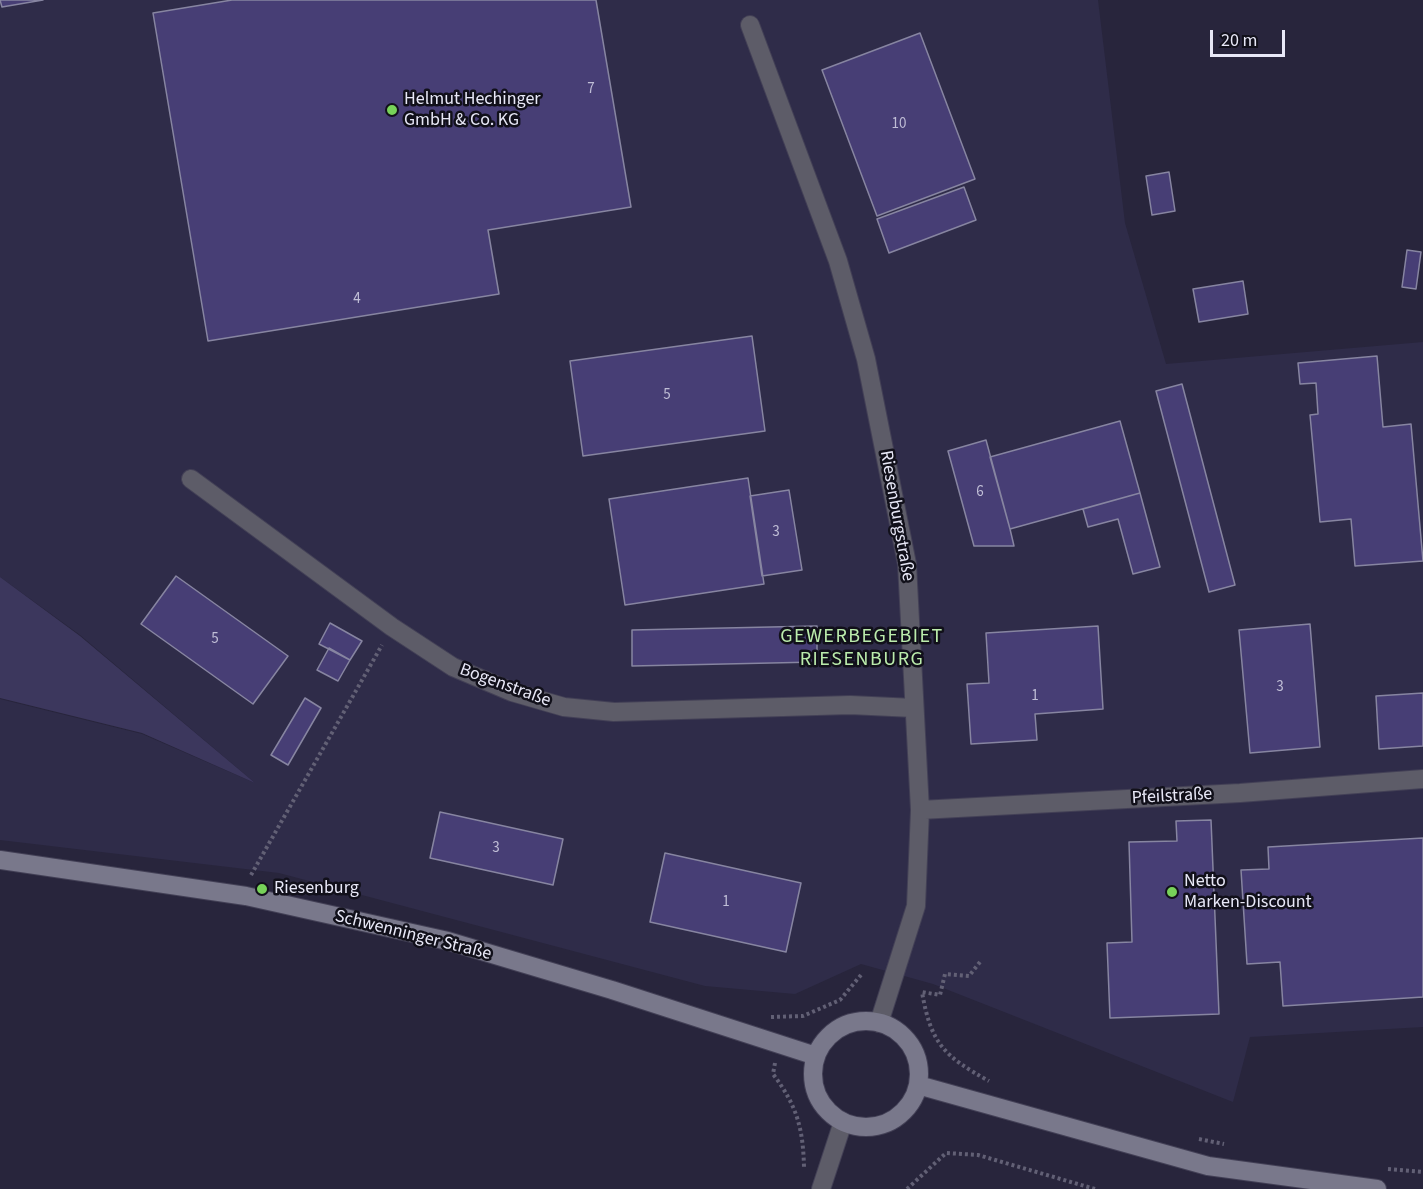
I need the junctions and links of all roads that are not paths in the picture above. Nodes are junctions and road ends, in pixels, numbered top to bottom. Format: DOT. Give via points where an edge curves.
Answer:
graph roads {
  1 [pos="750,25"];
  2 [pos="192,479"];
  3 [pos="914,708"];
  4 [pos="1423,779"];
  5 [pos="920,810"];
  6 [pos="0,860"];
  7 [pos="879,1023"];
  8 [pos="816,1056"];
  9 [pos="918,1085"];
  10 [pos="843,1122"];
  11 [pos="821,1189"];
  12 [pos="1377,1189"];
  1 -- 3 [label="street, Riesenburgstraße" via="838,261 866,359 907,564"];
  2 -- 3 [label="street, Bogenstraße" via="392,627 453,667 512,692 564,707 614,712 850,705"];
  3 -- 5 [label="street, Riesenburgstraße"];
  4 -- 5 [label="street, Pfeilstraße"];
  5 -- 7 [label="street, Riesenburgstraße" via="916,906"];
  6 -- 8 [label="main road, Schwenninger Straße" via="246,896 448,942"];
  7 -- 8 [label="main road" via="850,1023 836,1030"];
  7 -- 9 [label="main road" via="900,1032 912,1047 919,1066"];
  8 -- 10 [label="main road" via="815,1087 821,1101"];
  9 -- 10 [label="main road" via="911,1102 898,1117 881,1125 862,1127"];
  9 -- 12 [label="main road" via="1209,1166"];
  10 -- 11 [label="street"];
}
